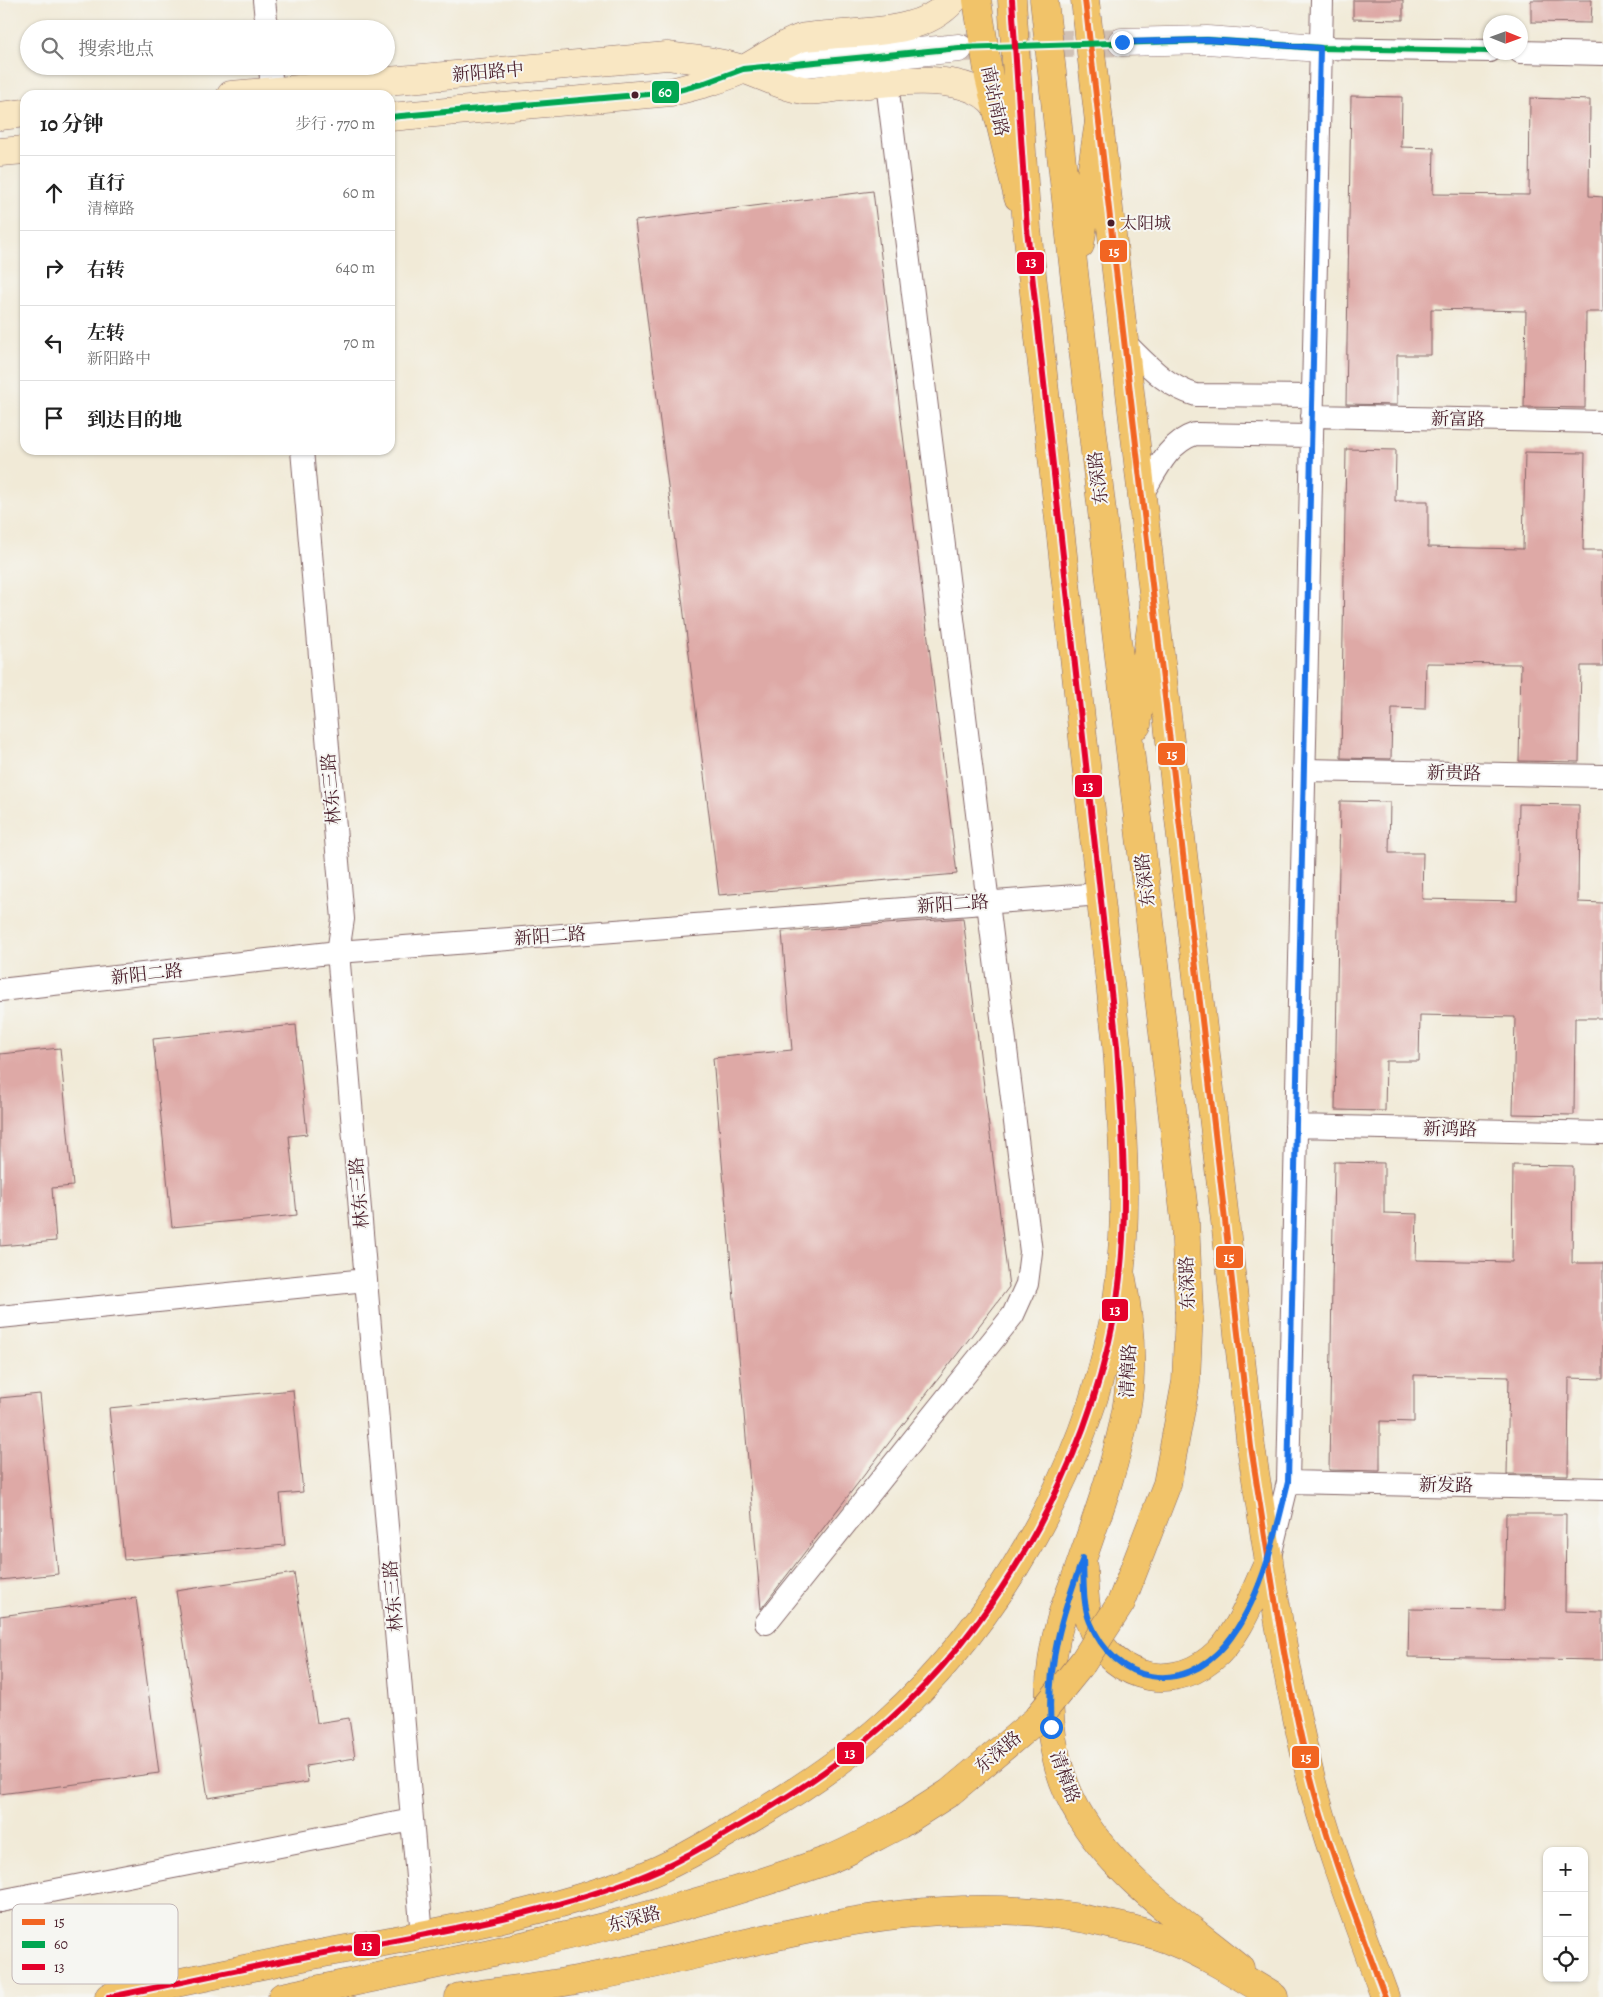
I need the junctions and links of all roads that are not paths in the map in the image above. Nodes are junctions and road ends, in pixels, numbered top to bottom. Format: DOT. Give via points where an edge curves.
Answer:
graph roads {
  1 [pos="264,0"];
  2 [pos="953,0"];
  3 [pos="977,0"];
  4 [pos="1012,0"];
  5 [pos="1044,0"];
  6 [pos="1085,0"];
  7 [pos="1322,0"];
  8 [pos="266,20"];
  9 [pos="1122,42"];
  10 [pos="959,48"];
  11 [pos="1320,48"];
  12 [pos="1483,51"];
  13 [pos="1528,52"];
  14 [pos="1603,54"];
  15 [pos="743,69"];
  16 [pos="395,72"];
  17 [pos="340,75"];
  18 [pos="271,79"];
  19 [pos="887,83"];
  20 [pos="244,90"];
  21 [pos="995,105"];
  22 [pos="20,114"];
  23 [pos="0,116"];
  24 [pos="395,117"];
  25 [pos="1099,122"];
  26 [pos="20,150"];
  27 [pos="0,152"];
  28 [pos="1027,229"];
  29 [pos="1075,281"];
  30 [pos="1124,342"];
  31 [pos="1312,416"];
  32 [pos="1603,422"];
  33 [pos="302,455"];
  34 [pos="1141,496"];
  35 [pos="1154,606"];
  36 [pos="1132,764"];
  37 [pos="1304,770"];
  38 [pos="1603,776"];
  39 [pos="1101,894"];
  40 [pos="988,901"];
  41 [pos="338,952"];
  42 [pos="0,990"];
  43 [pos="1296,1126"];
  44 [pos="1603,1133"];
  45 [pos="1121,1272"];
  46 [pos="366,1280"];
  47 [pos="0,1317"];
  48 [pos="1288,1482"];
  49 [pos="1603,1489"];
  50 [pos="1083,1558"];
  51 [pos="1269,1561"];
  52 [pos="766,1623"];
  53 [pos="412,1820"];
  54 [pos="0,1901"];
  55 [pos="422,1936"];
  56 [pos="176,1984"];
  57 [pos="178,1984"];
  58 [pos="109,1997"];
  59 [pos="282,1997"];
  60 [pos="459,1997"];
  61 [pos="1275,1997"];
  62 [pos="1385,1997"];
  1 -- 8 [label="street"];
  2 -- 15 [label="main road" via="945,9 923,22 901,28 802,38"];
  3 -- 21 [label="main road, 南站南路"];
  4 -- 28 [label="main road, 东深路"];
  5 -- 29 [label="main road, 东深路"];
  6 -- 25 [label="main road"];
  7 -- 11 [label="street"];
  9 -- 11 [label="street" via="1207,40"];
  10 -- 15 [label="street, 新阳路中"];
  11 -- 12 [label="street"];
  11 -- 31 [label="street"];
  13 -- 14 [label="street"];
  15 -- 16 [label="main road, 新阳路中" via="706,60 667,56"];
  15 -- 19 [label="main road" via="776,84 805,91"];
  15 -- 24 [label="main road, 新阳路中" via="670,92"];
  17 -- 18 [label="main road, 新阳路中"];
  18 -- 20 [label="main road, 新阳路中"];
  19 -- 21 [label="main road" via="940,82 968,86 989,97"];
  19 -- 40 [label="street"];
  21 -- 28 [label="main road, 南站南路"];
  22 -- 23 [label="main road"];
  25 -- 29 [label="main road"];
  25 -- 30 [label="main road"];
  26 -- 27 [label="main road"];
  28 -- 39 [label="main road, 东深路"];
  29 -- 36 [label="main road, 东深路"];
  30 -- 31 [label="street" via="1178,390"];
  30 -- 34 [label="main road"];
  31 -- 32 [label="street, 新富路"];
  31 -- 34 [label="street" via="1182,438 1168,452"];
  31 -- 37 [label="street"];
  33 -- 41 [label="street, 林东三路" via="342,919"];
  34 -- 35 [label="main road"];
  35 -- 36 [label="main road"];
  35 -- 51 [label="main road" via="1250,1437"];
  36 -- 59 [label="main road, 东深路, bridge" via="1185,1220 1189,1312 1186,1382 1166,1484 1121,1603 1083,1662 1036,1720 949,1793 899,1825 829,1859 609,1927"];
  37 -- 38 [label="street, 新贵路"];
  37 -- 43 [label="street"];
  39 -- 40 [label="street, 新阳二路"];
  39 -- 45 [label="main road, 东深路" via="1126,1173"];
  40 -- 41 [label="street, 新阳二路"];
  40 -- 52 [label="street" via="1030,1252 1027,1284 1013,1315"];
  41 -- 42 [label="street, 新阳二路"];
  41 -- 46 [label="street, 林东三路"];
  43 -- 44 [label="street, 新鸿路"];
  43 -- 48 [label="street"];
  45 -- 50 [label="main road, 清樟路" via="1129,1329 1130,1371 1126,1410 1115,1457"];
  45 -- 55 [label="main road, 东深路" via="1103,1372 1089,1417 1044,1516 1016,1564 956,1649 886,1723 834,1766 687,1856 639,1878 526,1912"];
  46 -- 47 [label="street"];
  46 -- 53 [label="street, 林东三路"];
  48 -- 49 [label="street, 新发路"];
  48 -- 51 [label="street"];
  50 -- 51 [label="main road" via="1089,1620 1100,1644 1118,1664 1139,1675 1157,1678 1194,1670 1226,1644"];
  50 -- 61 [label="main road, 清樟路" via="1062,1615 1053,1653 1050,1688 1056,1762 1067,1792 1082,1819 1118,1865"];
  51 -- 62 [label="main road" via="1285,1664 1310,1773 1334,1854"];
  53 -- 54 [label="street"];
  53 -- 55 [label="street, 林东三路"];
  55 -- 57 [label="main road, 东深路"];
  56 -- 58 [label="main road, 东深路"];
  60 -- 61 [label="main road" via="577,1980 847,1921 892,1914 996,1909 1052,1913 1090,1920 1174,1942 1227,1968"];
}
